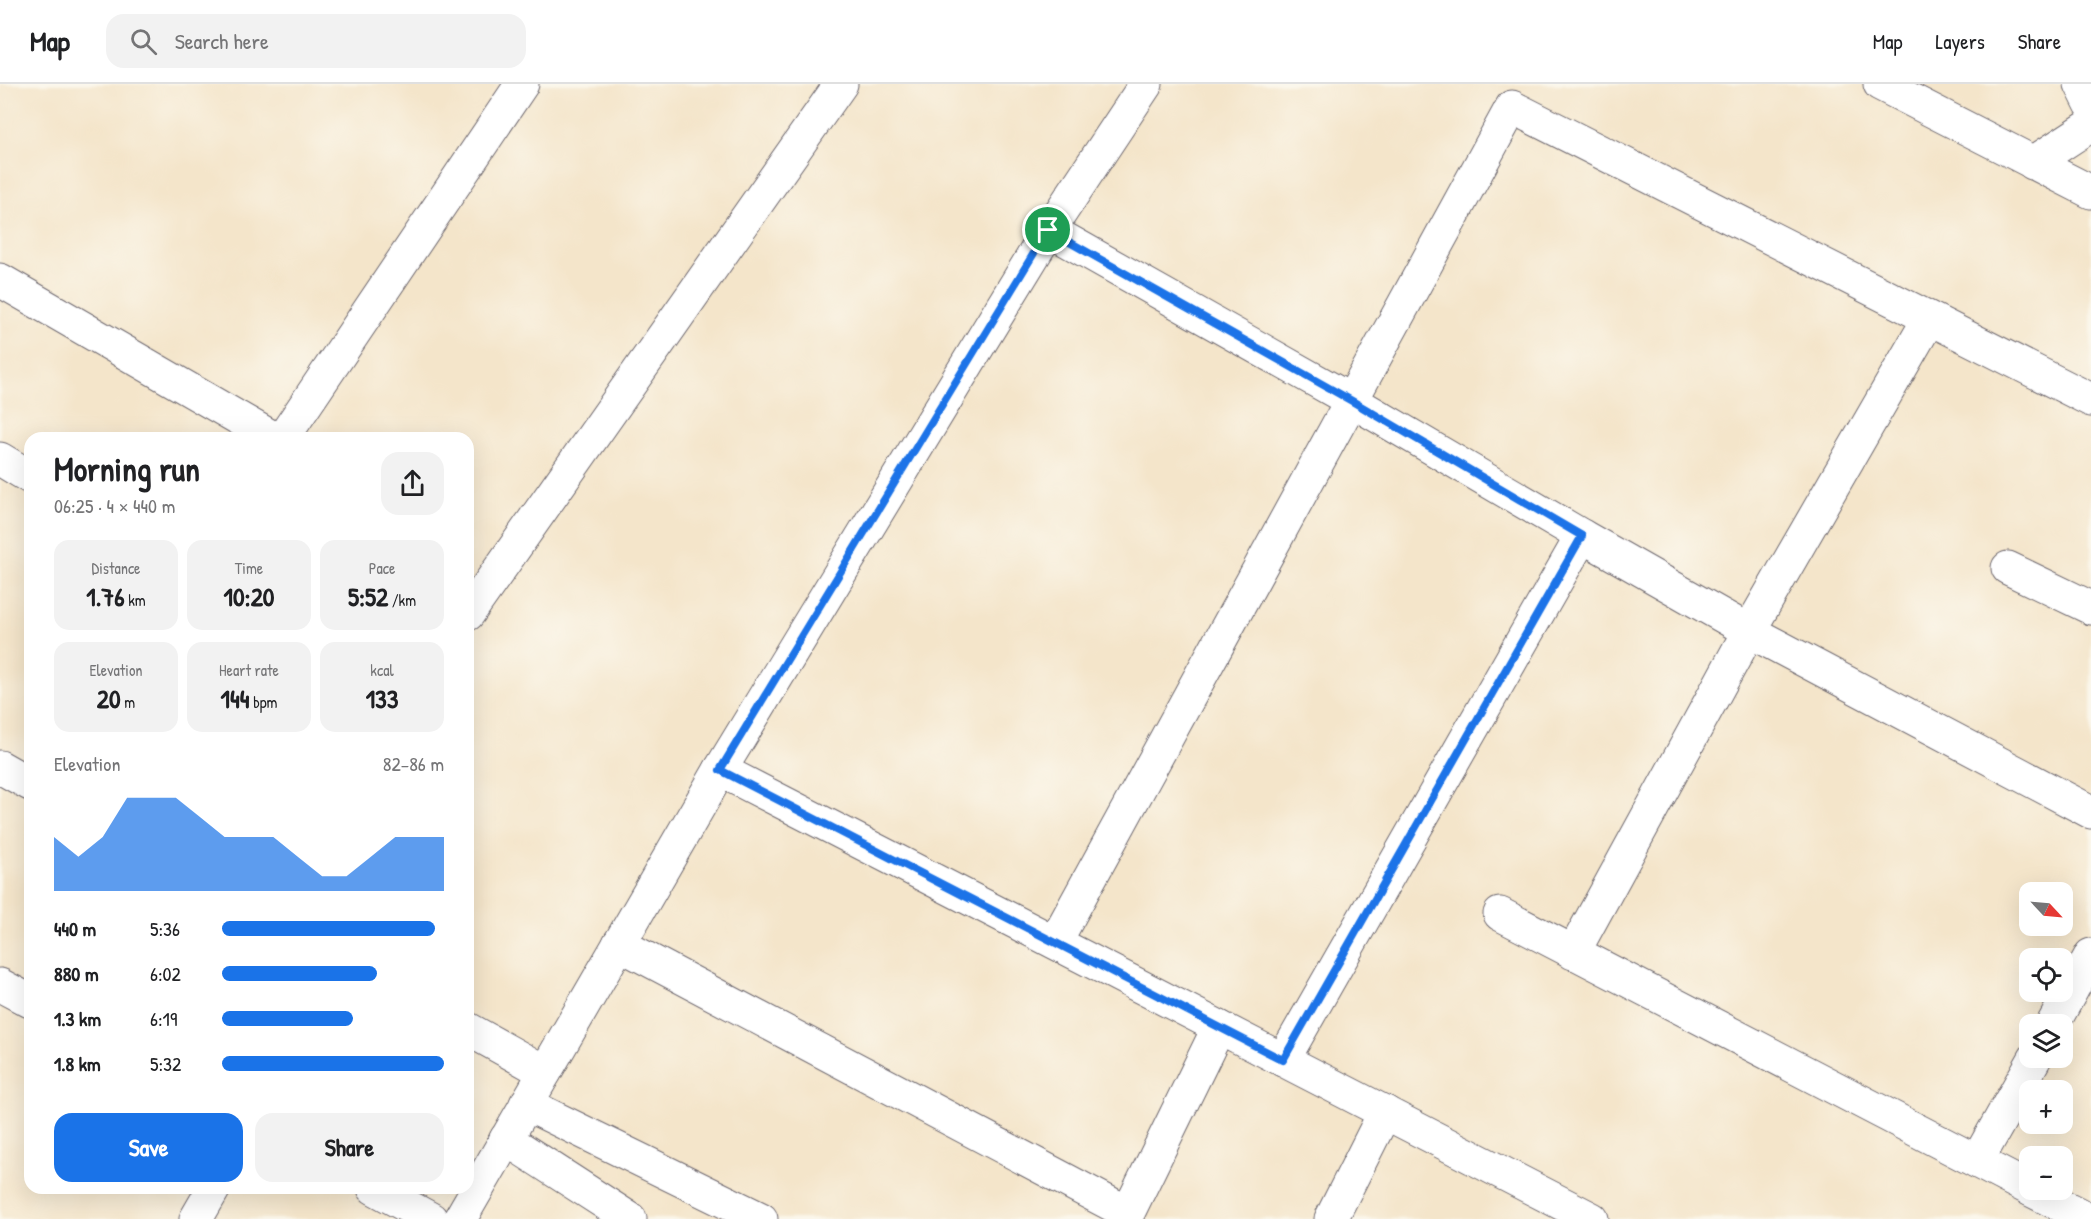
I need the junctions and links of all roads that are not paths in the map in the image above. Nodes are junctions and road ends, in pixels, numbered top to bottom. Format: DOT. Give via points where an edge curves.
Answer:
graph roads {
  1 [pos="522,84"];
  2 [pos="841,84"];
  3 [pos="1146,84"];
  4 [pos="1880,84"];
  5 [pos="2081,84"];
  6 [pos="2091,104"];
  7 [pos="2091,125"];
  8 [pos="2033,163"];
  9 [pos="2091,192"];
  10 [pos="1048,230"];
  11 [pos="0,280"];
  12 [pos="1929,320"];
  13 [pos="2091,400"];
  14 [pos="1352,401"];
  15 [pos="263,432"];
  16 [pos="287,432"];
  17 [pos="0,459"];
  18 [pos="24,473"];
  19 [pos="1582,536"];
  20 [pos="2008,568"];
  21 [pos="474,605"];
  22 [pos="2091,608"];
  23 [pos="1749,631"];
  24 [pos="0,767"];
  25 [pos="720,770"];
  26 [pos="24,781"];
  27 [pos="2091,812"];
  28 [pos="1500,914"];
  29 [pos="1055,942"];
  30 [pos="619,944"];
  31 [pos="1573,953"];
  32 [pos="2091,955"];
  33 [pos="0,985"];
  34 [pos="2083,988"];
  35 [pos="24,998"];
  36 [pos="2061,1014"];
  37 [pos="1219,1027"];
  38 [pos="474,1032"];
  39 [pos="1283,1060"];
  40 [pos="2029,1068"];
  41 [pos="545,1072"];
  42 [pos="526,1104"];
  43 [pos="1385,1112"];
  44 [pos="506,1139"];
  45 [pos="1977,1161"];
  46 [pos="2019,1183"];
  47 [pos="210,1194"];
  48 [pos="385,1194"];
  49 [pos="2051,1200"];
  50 [pos="1127,1216"];
  51 [pos="195,1219"];
  52 [pos="431,1219"];
  53 [pos="460,1219"];
  54 [pos="630,1219"];
  55 [pos="761,1219"];
  56 [pos="1331,1219"];
  57 [pos="1592,1219"];
  58 [pos="2088,1219"];
  1 -- 16 [label="street"];
  2 -- 21 [label="street"];
  3 -- 10 [label="street"];
  4 -- 8 [label="street"];
  5 -- 6 [label="street"];
  7 -- 8 [label="street"];
  8 -- 9 [label="street"];
  10 -- 14 [label="street"];
  10 -- 25 [label="street"];
  11 -- 15 [label="street"];
  12 -- 13 [label="street"];
  12 -- 14 [label="street" via="1512,107"];
  12 -- 23 [label="street"];
  14 -- 19 [label="street"];
  14 -- 29 [label="street"];
  17 -- 18 [label="street"];
  19 -- 23 [label="street"];
  19 -- 39 [label="street"];
  20 -- 22 [label="street"];
  23 -- 27 [label="street"];
  23 -- 31 [label="street"];
  24 -- 26 [label="street"];
  25 -- 29 [label="street"];
  25 -- 30 [label="street"];
  28 -- 31 [label="street"];
  29 -- 37 [label="street"];
  30 -- 41 [label="street"];
  30 -- 50 [label="street"];
  31 -- 45 [label="street"];
  32 -- 34 [label="street"];
  33 -- 35 [label="street"];
  34 -- 36 [label="street"];
  37 -- 39 [label="street"];
  37 -- 50 [label="street"];
  38 -- 41 [label="street"];
  39 -- 43 [label="street"];
  40 -- 45 [label="street"];
  41 -- 42 [label="street"];
  42 -- 44 [label="street"];
  42 -- 55 [label="street"];
  43 -- 56 [label="street"];
  43 -- 57 [label="street"];
  44 -- 53 [label="street"];
  44 -- 54 [label="street"];
  45 -- 46 [label="street"];
  47 -- 51 [label="street"];
  48 -- 52 [label="street"];
  49 -- 58 [label="street"];
}
